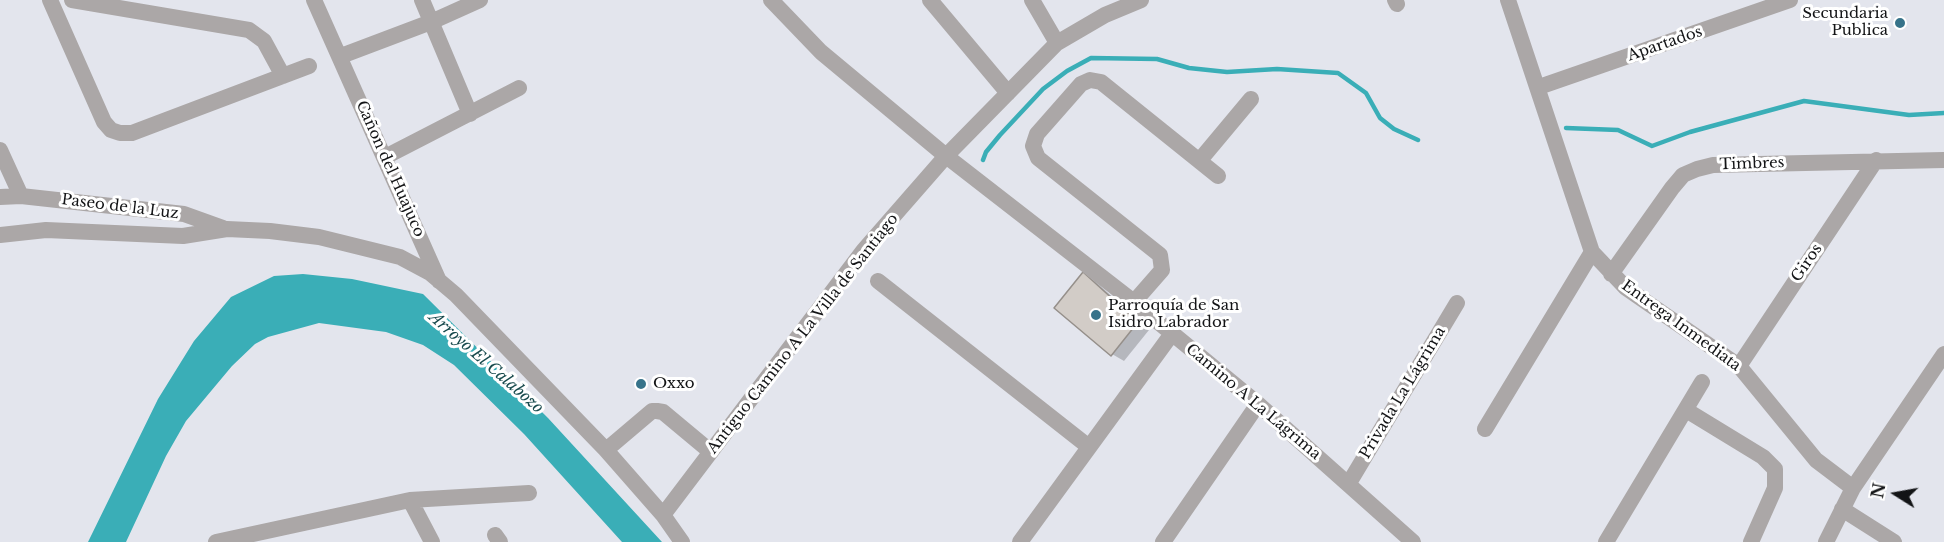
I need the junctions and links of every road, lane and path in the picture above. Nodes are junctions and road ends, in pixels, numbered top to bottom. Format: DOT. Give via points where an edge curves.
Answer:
graph roads {
  1 [pos="50,0"];
  2 [pos="72,0"];
  3 [pos="314,0"];
  4 [pos="422,0"];
  5 [pos="480,0"];
  6 [pos="771,0"];
  7 [pos="930,0"];
  8 [pos="1032,0"];
  9 [pos="1140,0"];
  10 [pos="1508,0"];
  11 [pos="1791,0"];
  12 [pos="431,22"];
  13 [pos="1057,43"];
  14 [pos="341,56"];
  15 [pos="309,66"];
  16 [pos="283,76"];
  17 [pos="1539,87"];
  18 [pos="519,88"];
  19 [pos="1008,93"];
  20 [pos="1251,99"];
  21 [pos="470,114"];
  22 [pos="0,152"];
  23 [pos="946,156"];
  24 [pos="385,157"];
  25 [pos="1200,160"];
  26 [pos="1876,160"];
  27 [pos="1944,160"];
  28 [pos="1218,176"];
  29 [pos="21,196"];
  30 [pos="0,197"];
  31 [pos="227,229"];
  32 [pos="0,235"];
  33 [pos="1592,252"];
  34 [pos="1611,274"];
  35 [pos="440,281"];
  36 [pos="879,281"];
  37 [pos="1134,302"];
  38 [pos="1457,303"];
  39 [pos="1171,335"];
  40 [pos="1944,354"];
  41 [pos="1739,366"];
  42 [pos="1702,382"];
  43 [pos="1258,404"];
  44 [pos="1686,410"];
  45 [pos="1485,429"];
  46 [pos="1089,447"];
  47 [pos="606,450"];
  48 [pos="711,452"];
  49 [pos="1349,483"];
  50 [pos="1853,488"];
  51 [pos="529,493"];
  52 [pos="410,500"];
  53 [pos="1842,509"];
  54 [pos="663,514"];
  55 [pos="681,541"];
  56 [pos="216,542"];
  57 [pos="432,542"];
  58 [pos="1020,542"];
  59 [pos="1163,542"];
  60 [pos="1413,542"];
  61 [pos="1606,542"];
  62 [pos="1751,542"];
  63 [pos="1826,542"];
  64 [pos="1894,542"];
  1 -- 16 [label="street" via="104,122 120,133 132,133"];
  2 -- 16 [label="street" via="249,30 264,41"];
  3 -- 14 [label="street, Cañon del Huajuco"];
  4 -- 12 [label="street"];
  5 -- 12 [label="street"];
  6 -- 23 [label="street, Camino A La Lágrima" via="821,52"];
  7 -- 19 [label="street"];
  8 -- 13 [label="street"];
  9 -- 13 [label="street, Antiguo Camino A La Villa de Santiago"];
  10 -- 17 [label="street, Entrega Inmediata"];
  11 -- 17 [label="street, Apartados"];
  12 -- 14 [label="street"];
  12 -- 21 [label="street"];
  13 -- 19 [label="street, Antiguo Camino A La Villa de Santiago"];
  14 -- 24 [label="street, Cañon del Huajuco"];
  15 -- 16 [label="street"];
  17 -- 33 [label="street, Entrega Inmediata"];
  18 -- 21 [label="street"];
  19 -- 23 [label="street, Antiguo Camino A La Villa de Santiago"];
  20 -- 25 [label="street"];
  21 -- 24 [label="street"];
  22 -- 29 [label="street"];
  23 -- 37 [label="street, Camino A La Lágrima"];
  23 -- 48 [label="street, Antiguo Camino A La Villa de Santiago" via="863,251"];
  24 -- 35 [label="street, Cañon del Huajuco"];
  25 -- 28 [label="street"];
  25 -- 37 [label="street" via="1101,82 1090,80 1081,84 1037,134 1033,146 1038,158 1160,255 1162,270"];
  26 -- 27 [label="street, Timbres"];
  26 -- 34 [label="street, Timbres" via="1713,165 1683,175"];
  26 -- 41 [label="street, Giros"];
  29 -- 30 [label="street, Paseo de la Luz"];
  29 -- 31 [label="street, Paseo de la Luz" via="184,214"];
  31 -- 32 [label="street, Paseo de la Luz" via="183,236 46,230"];
  31 -- 35 [label="street" via="319,237 369,248 400,257"];
  33 -- 34 [label="street, Entrega Inmediata"];
  33 -- 45 [label="street"];
  34 -- 41 [label="street, Entrega Inmediata"];
  35 -- 47 [label="street"];
  36 -- 46 [label="street"];
  37 -- 39 [label="street, Camino A La Lágrima"];
  38 -- 49 [label="street, Privada La Lágrima"];
  39 -- 43 [label="street, Camino A La Lágrima"];
  39 -- 46 [label="street"];
  40 -- 50 [label="street"];
  41 -- 50 [label="street, Entrega Inmediata" via="1816,460"];
  42 -- 44 [label="street"];
  43 -- 49 [label="street, Camino A La Lágrima"];
  43 -- 59 [label="street"];
  44 -- 61 [label="street"];
  44 -- 62 [label="street" via="1763,457 1775,470 1775,488"];
  46 -- 58 [label="street"];
  47 -- 48 [label="street" via="652,411 657,411"];
  47 -- 54 [label="street"];
  48 -- 54 [label="street, Antiguo Camino A La Villa de Santiago"];
  49 -- 60 [label="street, Camino A La Lágrima"];
  50 -- 53 [label="street"];
  51 -- 52 [label="street"];
  52 -- 56 [label="street"];
  52 -- 57 [label="street"];
  53 -- 63 [label="street"];
  53 -- 64 [label="street"];
  54 -- 55 [label="street"];
}
